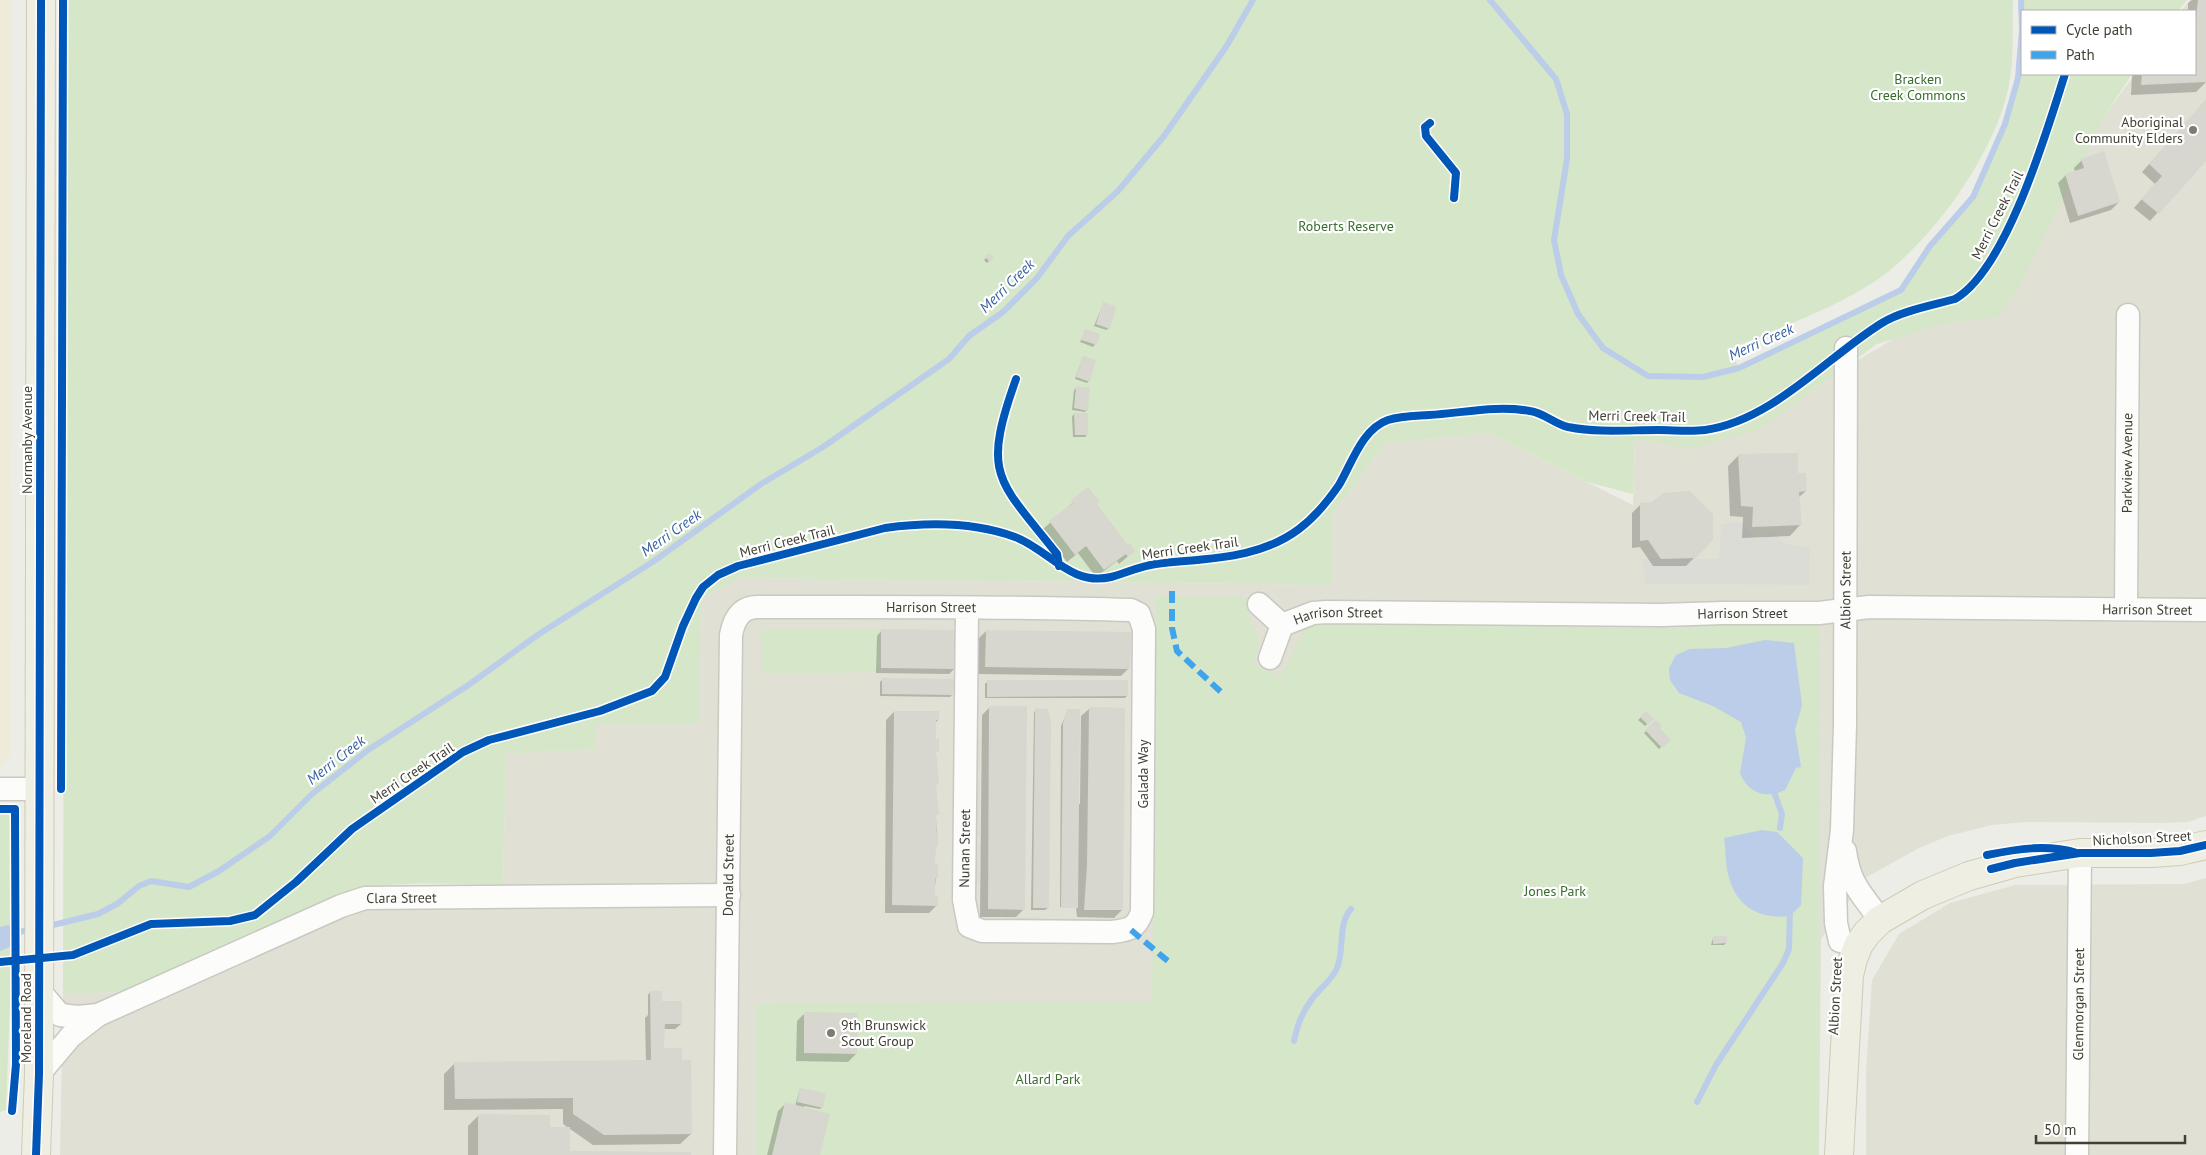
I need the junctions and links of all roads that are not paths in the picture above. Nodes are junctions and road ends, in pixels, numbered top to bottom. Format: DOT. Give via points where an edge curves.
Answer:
graph roads {
  1 [pos="40,0"];
  2 [pos="2128,315"];
  3 [pos="1846,348"];
  4 [pos="1259,604"];
  5 [pos="753,607"];
  6 [pos="967,608"];
  7 [pos="2126,609"];
  8 [pos="1845,610"];
  9 [pos="2206,610"];
  10 [pos="1139,614"];
  11 [pos="1282,625"];
  12 [pos="1270,658"];
  13 [pos="0,789"];
  14 [pos="39,790"];
  15 [pos="1842,830"];
  16 [pos="2206,845"];
  17 [pos="2080,854"];
  18 [pos="38,881"];
  19 [pos="729,895"];
  20 [pos="1875,912"];
  21 [pos="1131,930"];
  22 [pos="1840,941"];
  23 [pos="1849,974"];
  24 [pos="38,983"];
  25 [pos="98,1015"];
  26 [pos="39,1074"];
  27 [pos="1839,1145"];
  28 [pos="36,1155"];
  29 [pos="725,1155"];
  30 [pos="2077,1155"];
  1 -- 14 [label="main road, Normanby Avenue"];
  2 -- 7 [label="street, Parkview Avenue"];
  3 -- 8 [label="street, Albion Street"];
  4 -- 11 [label="street, Harrison Street"];
  5 -- 6 [label="street, Harrison Street"];
  5 -- 19 [label="street, Donald Street" via="740,613 732,625 731,635"];
  6 -- 10 [label="street, Harrison Street" via="1131,610"];
  6 -- 21 [label="street, Nunan Street" via="964,900 969,926 982,931"];
  7 -- 8 [label="street, Harrison Street" via="1869,607"];
  7 -- 9 [label="street, Harrison Street"];
  8 -- 11 [label="street, Harrison Street" via="1662,615 1326,612 1313,613"];
  8 -- 15 [label="street, Albion Street"];
  10 -- 21 [label="street, Galada Way" via="1144,629 1142,912 1139,922"];
  11 -- 12 [label="street, Harrison Street"];
  13 -- 14 [label="street"];
  14 -- 18 [label="main road, Normanby Avenue"];
  15 -- 20 [label="street, Albion Street" via="1848,873"];
  15 -- 22 [label="street, Albion Street" via="1835,886"];
  16 -- 17 [label="main road, Nicholson Street" via="2170,851"];
  17 -- 20 [label="main road, Nicholson Street" via="1984,871"];
  17 -- 30 [label="street, Glenmorgan Street"];
  18 -- 24 [label="main road, Moreland Road"];
  19 -- 25 [label="street, Clara Street" via="365,898 340,906"];
  19 -- 29 [label="street, Donald Street"];
  20 -- 22 [label="main road, Nicholson Street" via="1850,926"];
  20 -- 23 [label="main road, Nicholson Street" via="1852,959"];
  22 -- 27 [label="main road, Albion Street" via="1834,965 1833,998"];
  23 -- 27 [label="main road, Albion Street"];
  24 -- 25 [label="street, Clara Street" via="60,1015"];
  24 -- 26 [label="main road, Moreland Road"];
  25 -- 26 [label="street, Clara Street" via="71,1036"];
  26 -- 28 [label="main road, Moreland Road"];
}
